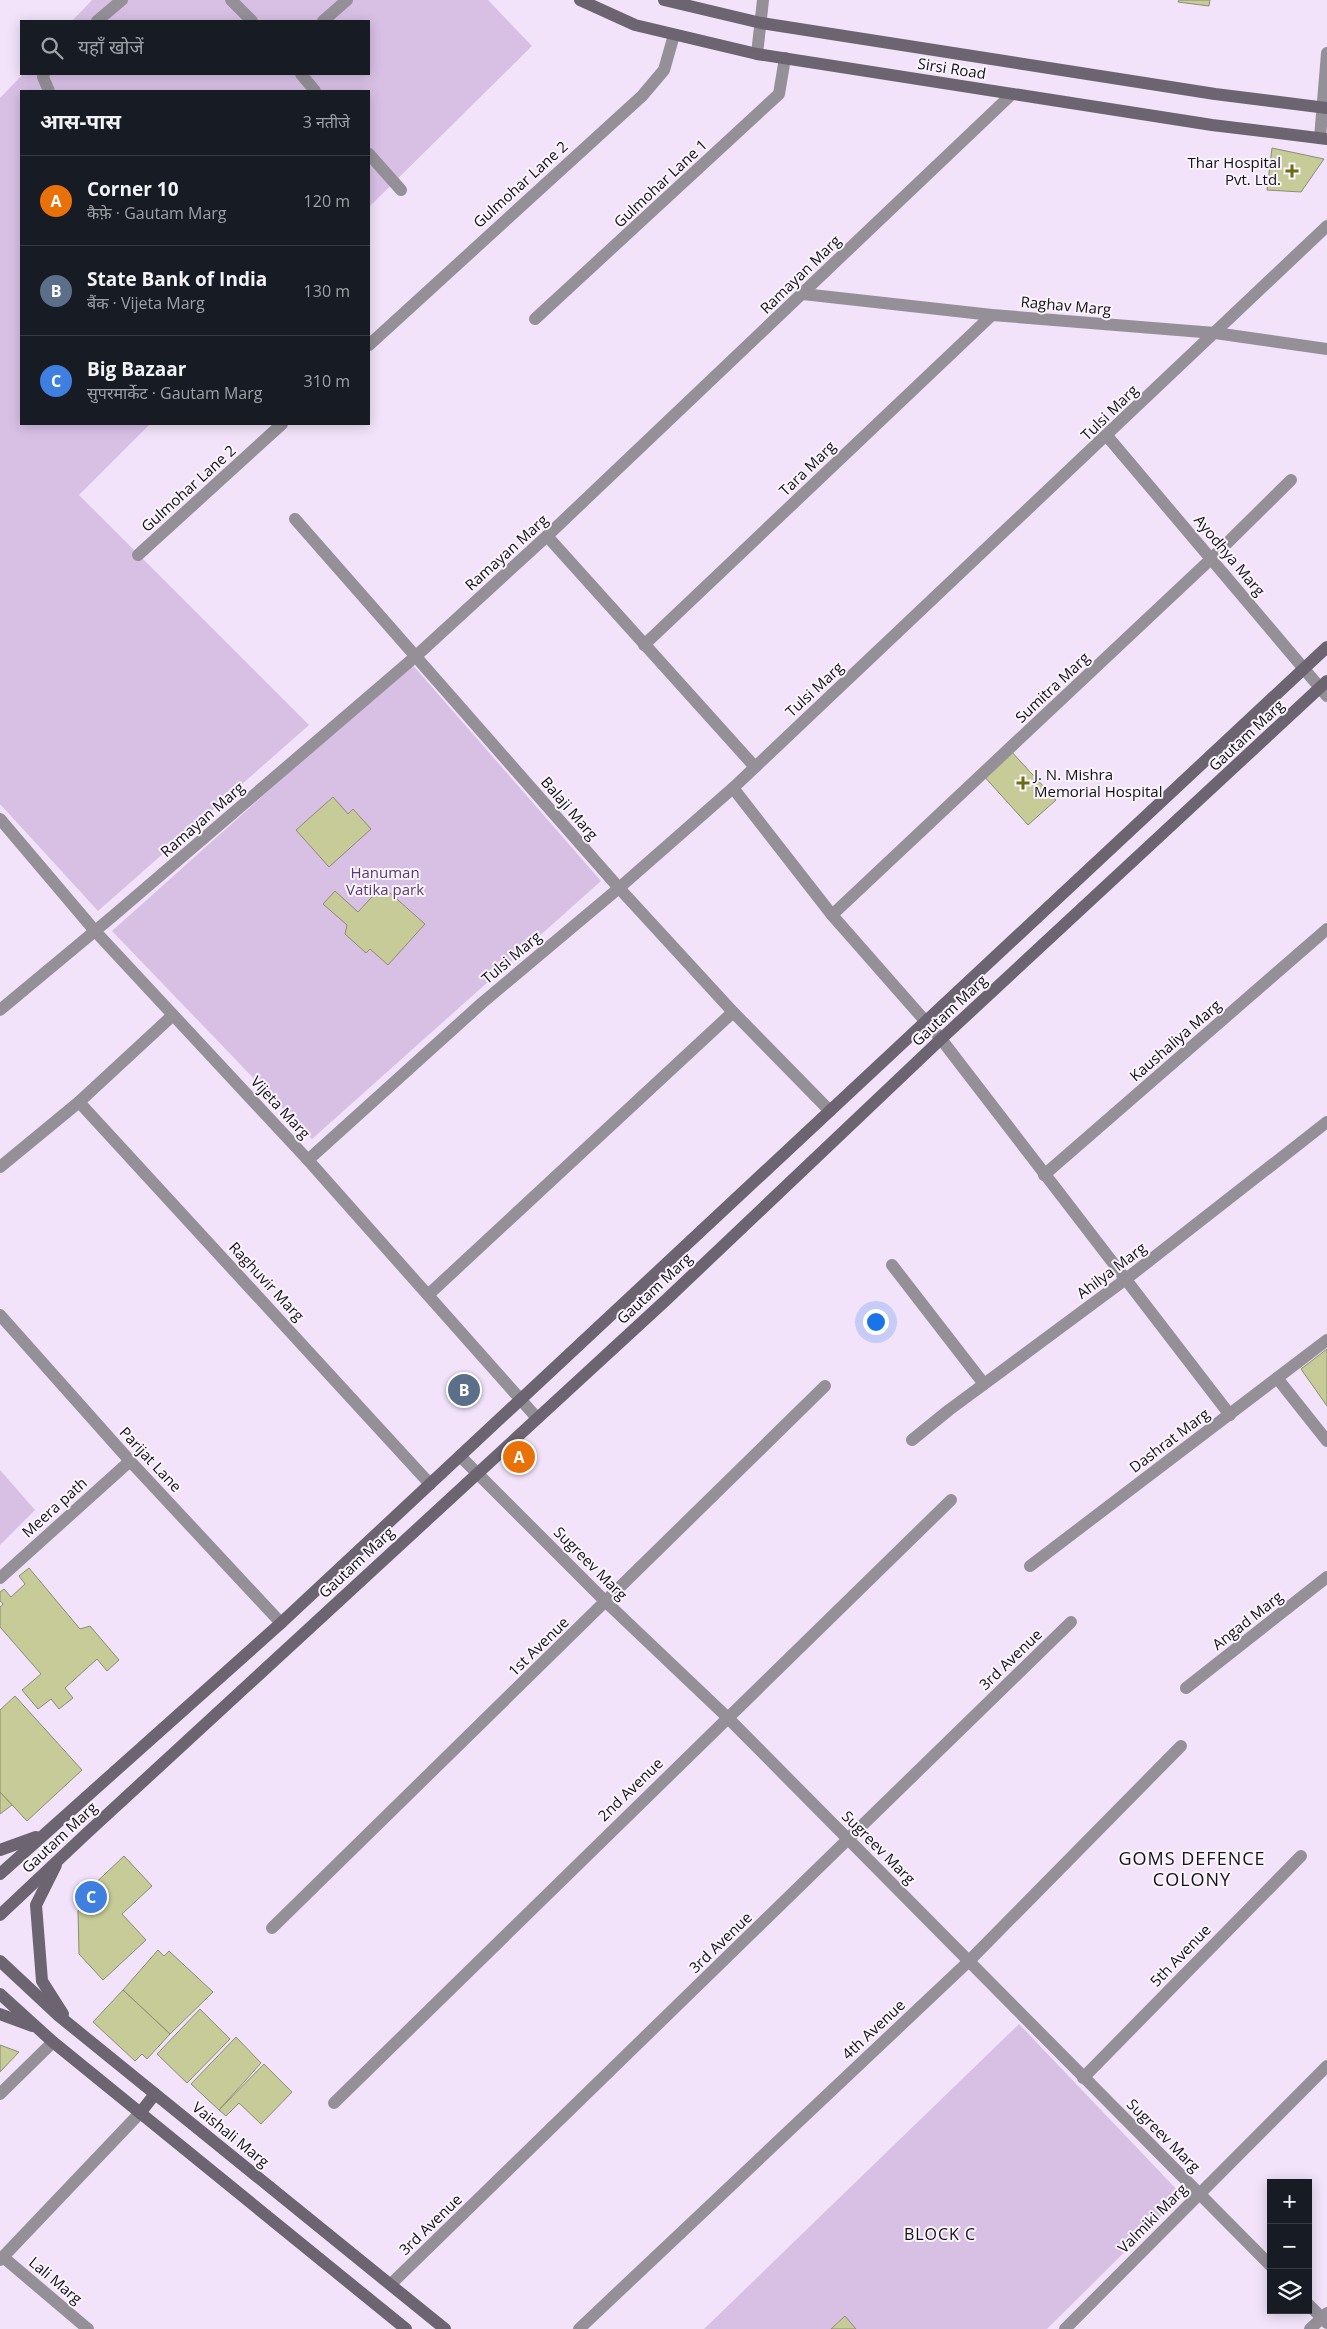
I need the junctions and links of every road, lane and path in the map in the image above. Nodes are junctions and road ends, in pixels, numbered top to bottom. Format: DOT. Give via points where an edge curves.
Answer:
graph roads {
  1 [pos="122,0"];
  2 [pos="231,0"];
  3 [pos="347,0"];
  4 [pos="580,0"];
  5 [pos="664,0"];
  6 [pos="764,0"];
  7 [pos="98,20"];
  8 [pos="251,20"];
  9 [pos="324,20"];
  10 [pos="761,23"];
  11 [pos="674,35"];
  12 [pos="756,54"];
  13 [pos="1327,54"];
  14 [pos="785,58"];
  15 [pos="44,75"];
  16 [pos="302,75"];
  17 [pos="49,90"];
  18 [pos="314,90"];
  19 [pos="1012,94"];
  20 [pos="1325,107"];
  21 [pos="1323,138"];
  22 [pos="370,155"];
  23 [pos="401,190"];
  24 [pos="1327,226"];
  25 [pos="803,294"];
  26 [pos="992,316"];
  27 [pos="535,319"];
  28 [pos="1215,333"];
  29 [pos="370,344"];
  30 [pos="1327,349"];
  31 [pos="281,425"];
  32 [pos="1107,436"];
  33 [pos="1291,480"];
  34 [pos="295,518"];
  35 [pos="548,536"];
  36 [pos="138,555"];
  37 [pos="1212,558"];
  38 [pos="644,645"];
  39 [pos="1327,647"];
  40 [pos="416,656"];
  41 [pos="1305,668"];
  42 [pos="1325,688"];
  43 [pos="755,767"];
  44 [pos="733,788"];
  45 [pos="0,819"];
  46 [pos="619,888"];
  47 [pos="832,915"];
  48 [pos="1327,929"];
  49 [pos="95,931"];
  50 [pos="0,1010"];
  51 [pos="732,1012"];
  52 [pos="173,1015"];
  53 [pos="926,1022"];
  54 [pos="941,1039"];
  55 [pos="79,1102"];
  56 [pos="830,1111"];
  57 [pos="1327,1122"];
  58 [pos="308,1160"];
  59 [pos="0,1167"];
  60 [pos="1044,1175"];
  61 [pos="892,1265"];
  62 [pos="1126,1279"];
  63 [pos="428,1295"];
  64 [pos="0,1315"];
  65 [pos="1327,1340"];
  66 [pos="1277,1378"];
  67 [pos="984,1384"];
  68 [pos="825,1386"];
  69 [pos="520,1400"];
  70 [pos="1230,1415"];
  71 [pos="537,1418"];
  72 [pos="912,1440"];
  73 [pos="1327,1441"];
  74 [pos="460,1456"];
  75 [pos="130,1461"];
  76 [pos="477,1473"];
  77 [pos="430,1484"];
  78 [pos="951,1500"];
  79 [pos="1030,1566"];
  80 [pos="1327,1577"];
  81 [pos="0,1578"];
  82 [pos="606,1602"];
  83 [pos="1071,1622"];
  84 [pos="281,1623"];
  85 [pos="1186,1688"];
  86 [pos="727,1717"];
  87 [pos="1181,1746"];
  88 [pos="43,1834"];
  89 [pos="849,1840"];
  90 [pos="0,1850"];
  91 [pos="61,1856"];
  92 [pos="1300,1856"];
  93 [pos="0,1874"];
  94 [pos="0,1915"];
  95 [pos="272,1928"];
  96 [pos="0,1961"];
  97 [pos="969,1961"];
  98 [pos="0,1994"];
  99 [pos="0,2014"];
  100 [pos="71,2025"];
  101 [pos="38,2029"];
  102 [pos="53,2042"];
  103 [pos="1327,2066"];
  104 [pos="1083,2078"];
  105 [pos="0,2094"];
  106 [pos="155,2094"];
  107 [pos="334,2103"];
  108 [pos="140,2113"];
  109 [pos="1199,2194"];
  110 [pos="1,2258"];
  111 [pos="1267,2262"];
  112 [pos="391,2284"];
  113 [pos="1312,2307"];
  114 [pos="1325,2318"];
  115 [pos="88,2329"];
  116 [pos="406,2329"];
  117 [pos="445,2329"];
  118 [pos="579,2329"];
  119 [pos="1064,2329"];
  120 [pos="1310,2329"];
  1 -- 7 [label="street"];
  2 -- 8 [label="street"];
  3 -- 9 [label="street"];
  4 -- 11 [label="street, Sirsi Road" via="635,25"];
  5 -- 10 [label="street, Sirsi Road"];
  6 -- 10 [label="street"];
  10 -- 12 [label="street"];
  10 -- 20 [label="street, Sirsi Road" via="1215,94"];
  11 -- 12 [label="street, Sirsi Road"];
  11 -- 29 [label="street, Gulmohar Lane 2" via="664,70 642,96"];
  12 -- 14 [label="street, Sirsi Road"];
  13 -- 20 [label="street"];
  14 -- 19 [label="street, Sirsi Road"];
  14 -- 27 [label="street, Gulmohar Lane 1" via="779,94"];
  15 -- 17 [label="street"];
  16 -- 18 [label="street"];
  19 -- 21 [label="street, Sirsi Road" via="1212,125"];
  19 -- 25 [label="street, Ramayan Marg"];
  20 -- 21 [label="street"];
  22 -- 23 [label="street"];
  24 -- 28 [label="street, Tulsi Marg"];
  25 -- 26 [label="street, Raghav Marg"];
  25 -- 35 [label="street, Ramayan Marg"];
  26 -- 28 [label="street, Raghav Marg"];
  26 -- 38 [label="street, Tara Marg"];
  28 -- 30 [label="street, Raghav Marg"];
  28 -- 32 [label="street, Tulsi Marg"];
  31 -- 36 [label="street, Gulmohar Lane 2"];
  32 -- 37 [label="street, Ayodhya Marg"];
  32 -- 43 [label="street, Tulsi Marg"];
  33 -- 37 [label="street, Sumitra Marg"];
  34 -- 40 [label="street, Balaji Marg"];
  35 -- 38 [label="street"];
  35 -- 40 [label="street, Ramayan Marg"];
  37 -- 41 [label="street, Ayodhya Marg"];
  37 -- 47 [label="street, Sumitra Marg"];
  38 -- 43 [label="street"];
  39 -- 41 [label="street, Gautam Marg"];
  40 -- 46 [label="street, Balaji Marg"];
  40 -- 49 [label="street, Ramayan Marg"];
  41 -- 42 [label="street, Ayodhya Marg"];
  41 -- 53 [label="street, Gautam Marg"];
  42 -- 54 [label="street, Gautam Marg"];
  43 -- 44 [label="street, Tulsi Marg"];
  44 -- 46 [label="street, Tulsi Marg"];
  44 -- 47 [label="street"];
  45 -- 49 [label="street, Vijeta Marg"];
  46 -- 51 [label="street, Balaji Marg"];
  46 -- 58 [label="street, Tulsi Marg" via="482,1003"];
  47 -- 53 [label="street"];
  48 -- 60 [label="street, Kaushaliya Marg"];
  49 -- 50 [label="street, Ramayan Marg"];
  49 -- 52 [label="street, Vijeta Marg"];
  51 -- 56 [label="street, Balaji Marg"];
  51 -- 63 [label="street"];
  52 -- 55 [label="street"];
  52 -- 58 [label="street, Vijeta Marg"];
  53 -- 54 [label="street"];
  53 -- 56 [label="street, Gautam Marg"];
  54 -- 60 [label="street"];
  54 -- 71 [label="street, Gautam Marg"];
  55 -- 59 [label="street"];
  55 -- 77 [label="street, Raghuvir Marg"];
  56 -- 69 [label="street, Gautam Marg"];
  57 -- 62 [label="street, Ahilya Marg"];
  58 -- 63 [label="street, Vijeta Marg"];
  60 -- 62 [label="street"];
  61 -- 67 [label="street"];
  62 -- 67 [label="street, Ahilya Marg"];
  62 -- 70 [label="street"];
  63 -- 69 [label="street, Vijeta Marg"];
  64 -- 75 [label="street, Parijat Lane"];
  65 -- 66 [label="street, Dashrat Marg"];
  66 -- 70 [label="street, Dashrat Marg"];
  66 -- 73 [label="street"];
  67 -- 72 [label="street, Ahilya Marg"];
  68 -- 82 [label="street, 1st Avenue"];
  69 -- 71 [label="street, Vijeta Marg"];
  69 -- 74 [label="street, Gautam Marg"];
  70 -- 79 [label="street, Dashrat Marg"];
  71 -- 76 [label="street, Gautam Marg"];
  74 -- 76 [label="street, Sugreev Marg"];
  74 -- 77 [label="street, Gautam Marg"];
  75 -- 81 [label="street, Meera path"];
  75 -- 84 [label="street, Parijat Lane"];
  76 -- 82 [label="street, Sugreev Marg"];
  76 -- 91 [label="street, Gautam Marg"];
  77 -- 84 [label="street, Gautam Marg"];
  78 -- 86 [label="street, 2nd Avenue"];
  80 -- 85 [label="street, Angad Marg"];
  82 -- 86 [label="street, Sugreev Marg"];
  82 -- 95 [label="street, 1st Avenue"];
  83 -- 89 [label="street, 3rd Avenue"];
  84 -- 88 [label="street, Gautam Marg"];
  86 -- 89 [label="street, Sugreev Marg"];
  86 -- 107 [label="street, 2nd Avenue"];
  87 -- 97 [label="street, 4th Avenue"];
  88 -- 90 [label="street"];
  88 -- 93 [label="street, Gautam Marg"];
  89 -- 97 [label="street, Sugreev Marg"];
  89 -- 112 [label="street, 3rd Avenue"];
  91 -- 94 [label="street, Gautam Marg"];
  91 -- 100 [label="street" via="36,1904 42,1981"];
  92 -- 104 [label="street, 5th Avenue"];
  96 -- 100 [label="street, Vaishali Marg"];
  97 -- 104 [label="street, Sugreev Marg"];
  97 -- 118 [label="street, 4th Avenue"];
  98 -- 101 [label="street"];
  99 -- 101 [label="street"];
  100 -- 106 [label="street, Vaishali Marg"];
  101 -- 102 [label="street"];
  102 -- 105 [label="street"];
  102 -- 108 [label="street"];
  103 -- 109 [label="street, Valmiki Marg"];
  104 -- 109 [label="street, Sugreev Marg"];
  106 -- 108 [label="street"];
  106 -- 112 [label="street, Vaishali Marg"];
  108 -- 110 [label="street"];
  108 -- 116 [label="street"];
  109 -- 111 [label="street, Sugreev Marg"];
  109 -- 119 [label="street, Valmiki Marg"];
  110 -- 115 [label="street, Lali Marg"];
  112 -- 117 [label="street, Vaishali Marg"];
  113 -- 114 [label="street"];
  114 -- 120 [label="street"];
}
